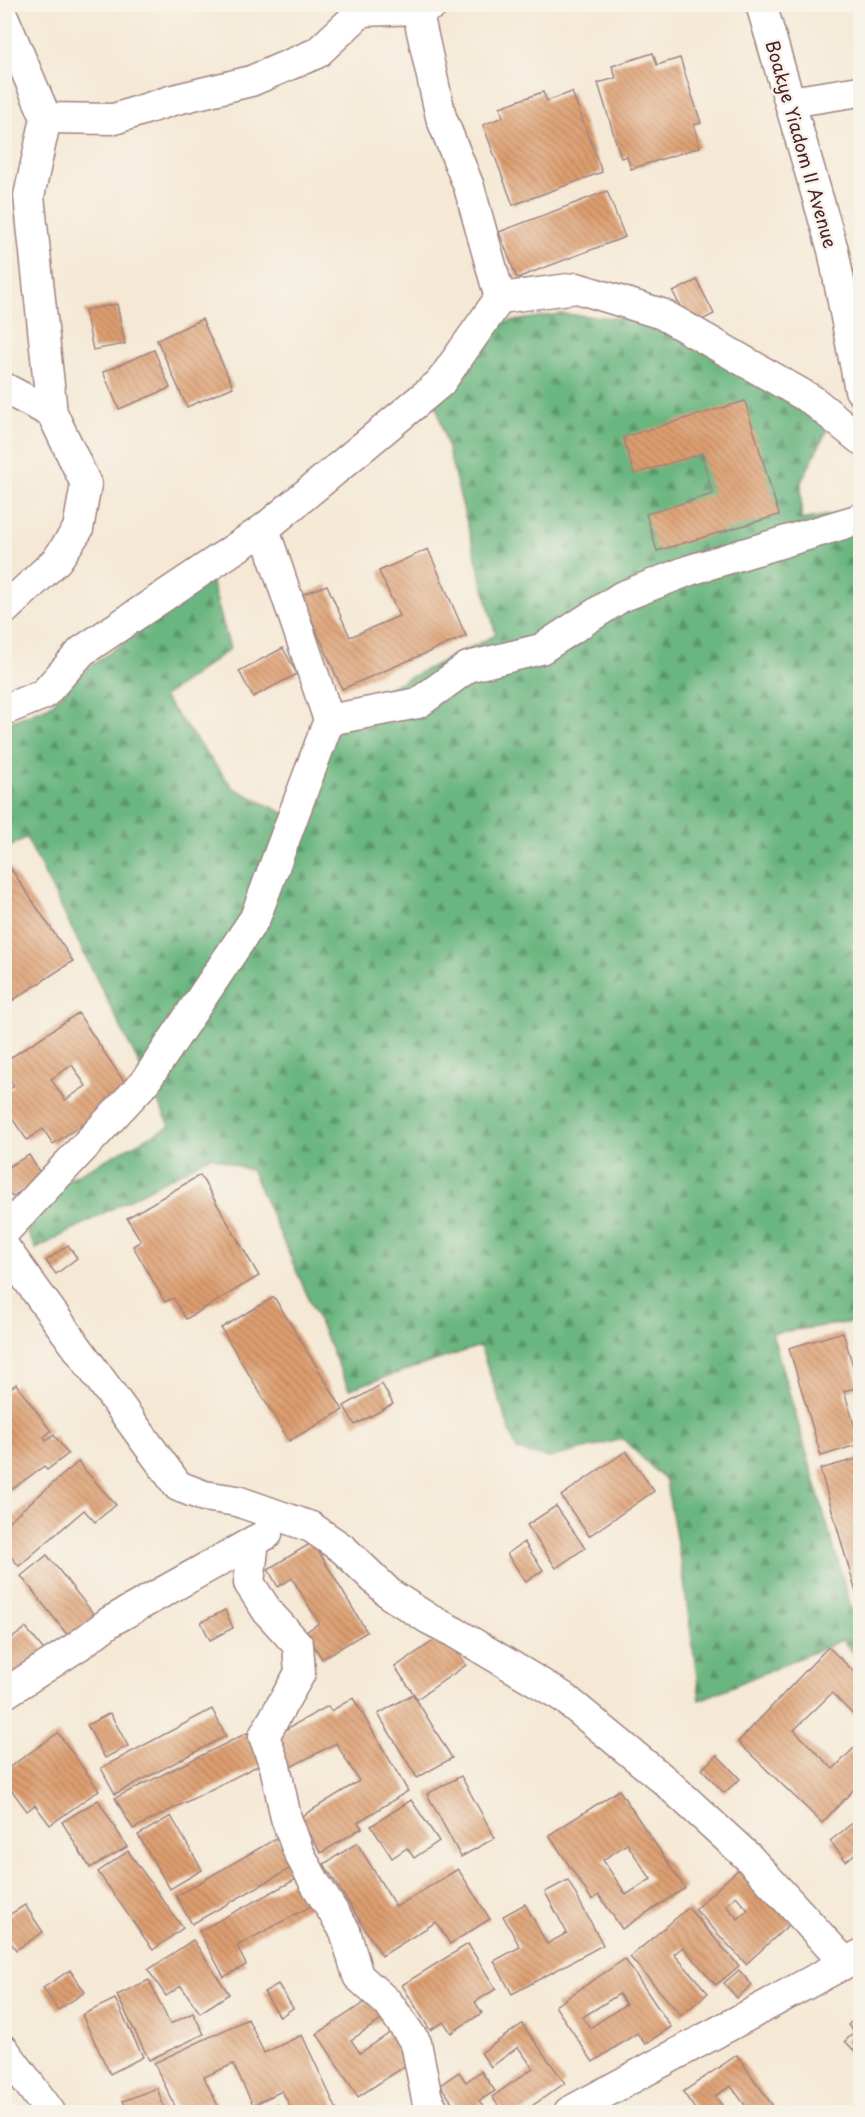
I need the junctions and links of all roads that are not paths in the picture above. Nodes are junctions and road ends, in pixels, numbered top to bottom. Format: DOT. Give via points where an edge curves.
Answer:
graph roads {
  1 [pos="760,4"];
  2 [pos="426,7"];
  3 [pos="361,8"];
  4 [pos="4,20"];
  5 [pos="861,91"];
  6 [pos="790,102"];
  7 [pos="46,118"];
  8 [pos="500,298"];
  9 [pos="4,388"];
  10 [pos="861,390"];
  11 [pos="52,413"];
  12 [pos="861,439"];
  13 [pos="861,519"];
  14 [pos="264,529"];
  15 [pos="4,610"];
  16 [pos="4,710"];
  17 [pos="329,720"];
  18 [pos="4,1232"];
  19 [pos="4,1247"];
  20 [pos="294,1519"];
  21 [pos="254,1541"];
  22 [pos="4,1694"];
  23 [pos="853,1959"];
  24 [pos="4,2050"];
  25 [pos="50,2112"];
  26 [pos="435,2112"];
  27 [pos="569,2112"];
  1 -- 6 [label="street, Boakye Yiadom II Avenue"];
  2 -- 3 [label="street"];
  2 -- 8 [label="street" via="441,117 470,187"];
  3 -- 7 [label="street" via="317,53 251,81 114,119"];
  4 -- 7 [label="street"];
  5 -- 6 [label="street"];
  6 -- 10 [label="street, Boakye Yiadom II Avenue" via="833,250"];
  7 -- 11 [label="street" via="29,196"];
  8 -- 12 [label="street" via="577,288 663,314 812,400"];
  8 -- 14 [label="street" via="440,383"];
  9 -- 11 [label="street"];
  11 -- 15 [label="street" via="86,484 78,529 57,560"];
  13 -- 17 [label="street" via="690,570 621,597 541,649 468,667 418,703"];
  14 -- 16 [label="street" via="82,651 44,694"];
  14 -- 17 [label="street"];
  17 -- 18 [label="street" via="255,918 145,1082"];
  19 -- 20 [label="street" via="178,1486"];
  20 -- 21 [label="street"];
  20 -- 23 [label="street" via="343,1549 391,1595 563,1697 664,1780"];
  21 -- 22 [label="street" via="111,1621"];
  21 -- 26 [label="street" via="249,1583 268,1612 298,1645 300,1673 264,1736 286,1818 299,1853 345,1931 358,1976 388,2003 416,2043 427,2099"];
  23 -- 27 [label="street"];
  24 -- 25 [label="street"];
}
